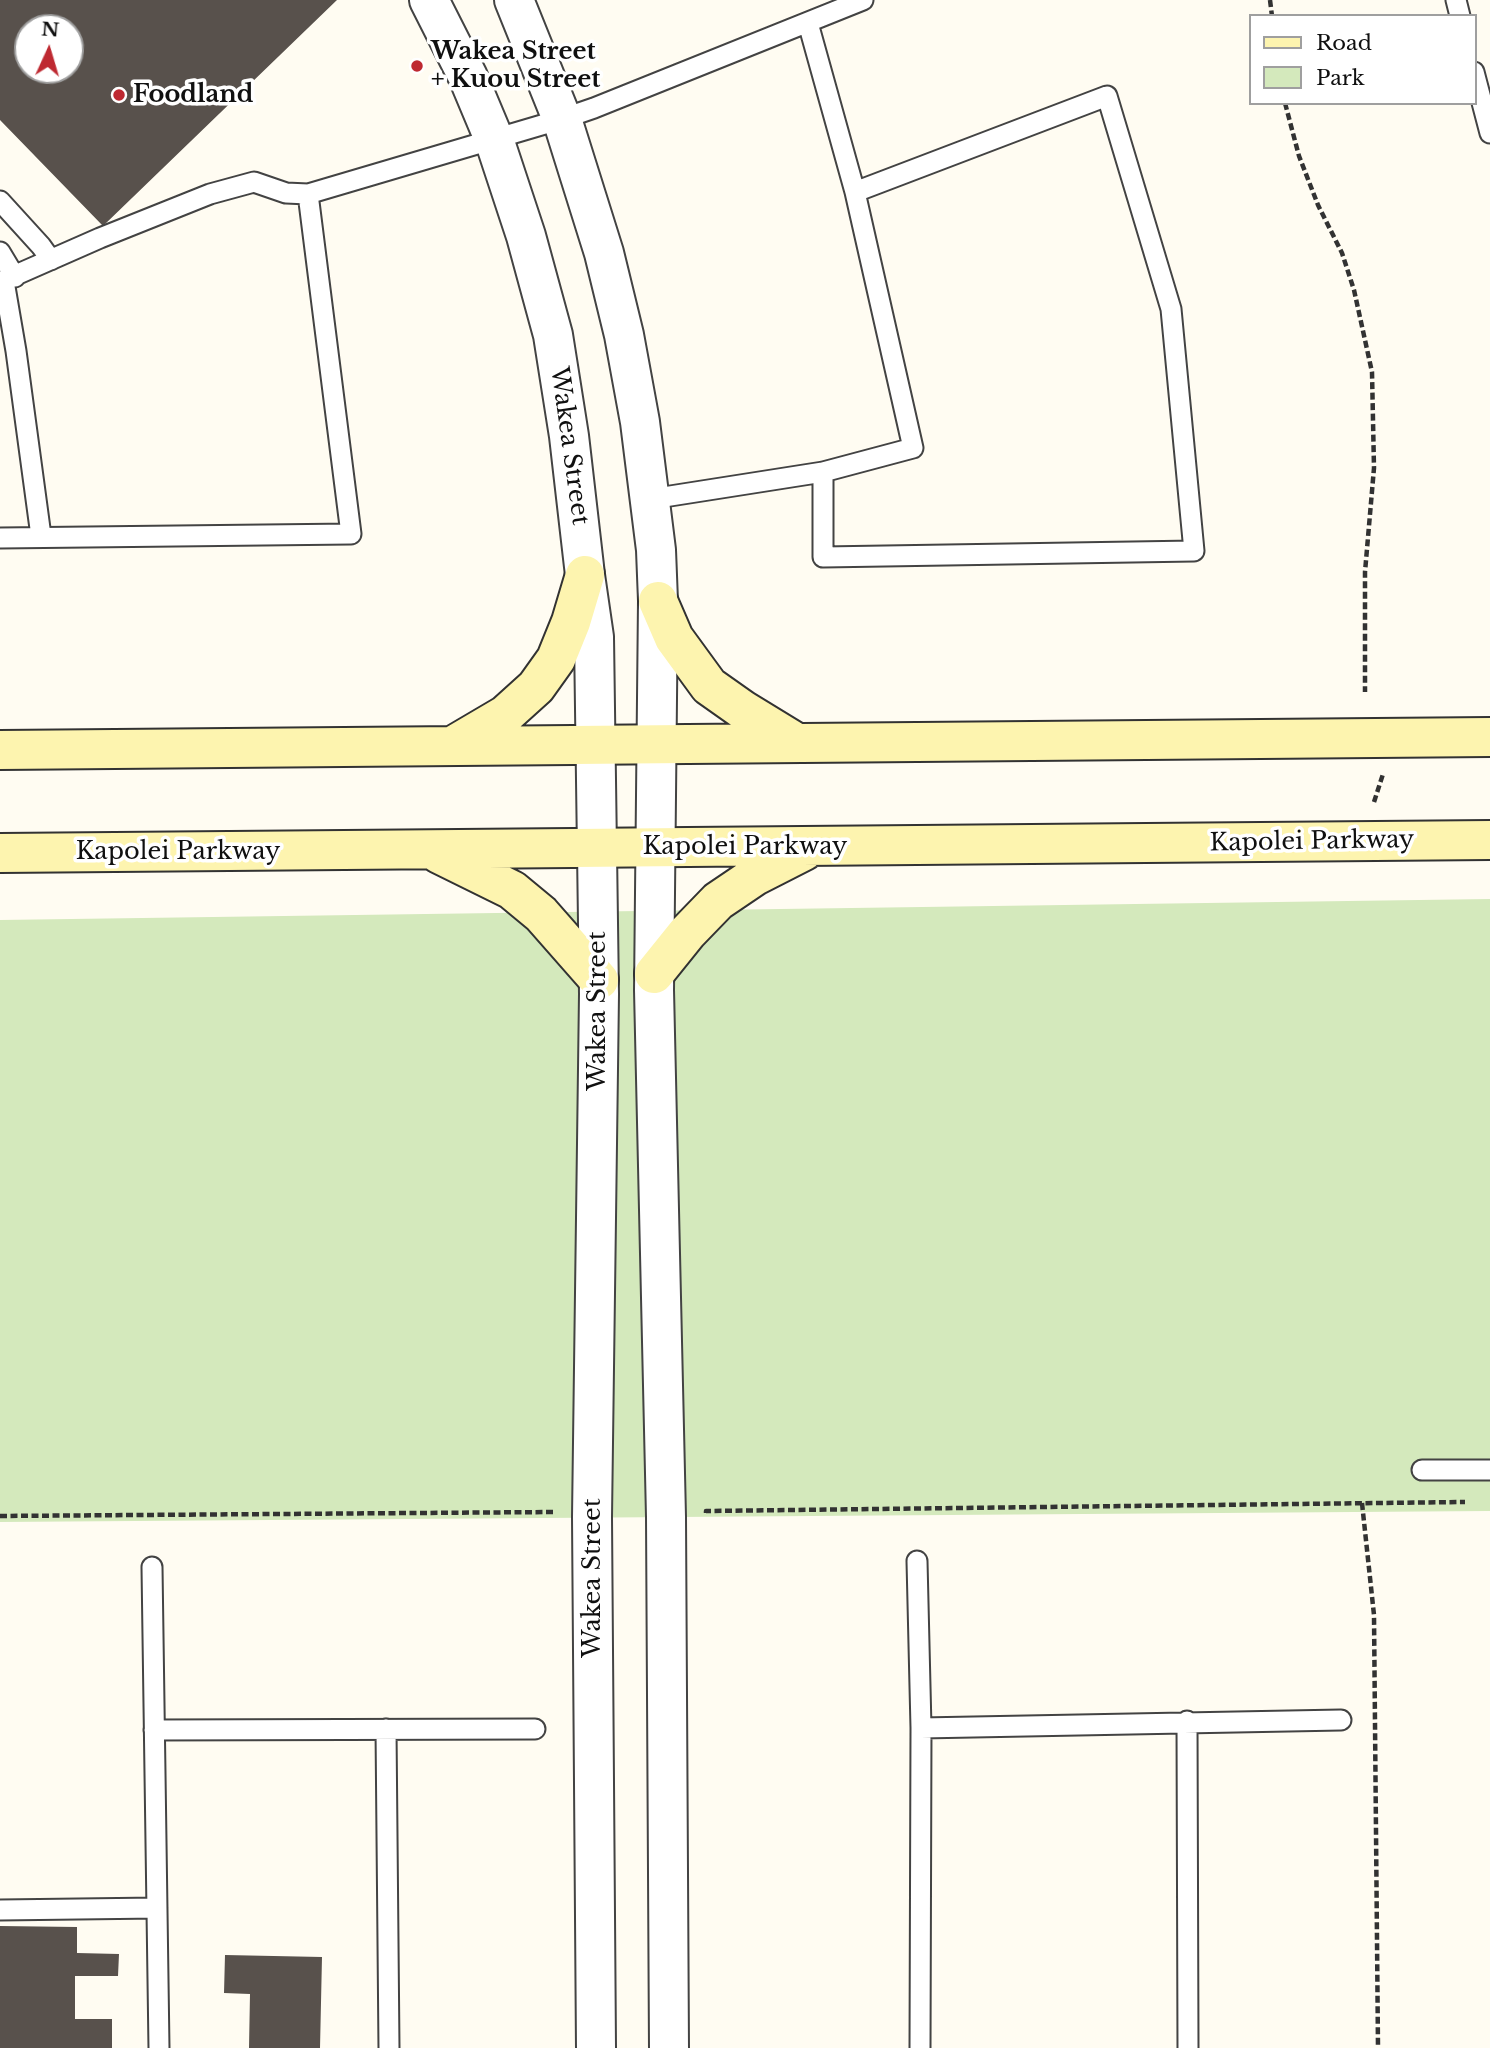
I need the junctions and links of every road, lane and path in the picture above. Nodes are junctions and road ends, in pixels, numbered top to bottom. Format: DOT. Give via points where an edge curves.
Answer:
graph roads {
  1 [pos="429,0"];
  2 [pos="514,0"];
  3 [pos="863,0"];
  4 [pos="807,23"];
  5 [pos="1476,80"];
  6 [pos="1286,105"];
  7 [pos="562,119"];
  8 [pos="1490,133"];
  9 [pos="494,139"];
  10 [pos="855,192"];
  11 [pos="308,194"];
  12 [pos="0,201"];
  13 [pos="0,252"];
  14 [pos="51,260"];
  15 [pos="6,280"];
  16 [pos="823,472"];
  17 [pos="651,499"];
  18 [pos="41,536"];
  19 [pos="0,538"];
  20 [pos="585,575"];
  21 [pos="658,601"];
  22 [pos="1365,692"];
  23 [pos="0,728"];
  24 [pos="1490,737"];
  25 [pos="797,743"];
  26 [pos="596,744"];
  27 [pos="657,744"];
  28 [pos="452,746"];
  29 [pos="0,750"];
  30 [pos="48,750"];
  31 [pos="1385,768"];
  32 [pos="1370,813"];
  33 [pos="1490,840"];
  34 [pos="811,847"];
  35 [pos="597,848"];
  36 [pos="655,848"];
  37 [pos="431,850"];
  38 [pos="0,853"];
  39 [pos="654,982"];
  40 [pos="599,987"];
  41 [pos="1423,1469"];
  42 [pos="1490,1470"];
  43 [pos="1477,1502"];
  44 [pos="1362,1503"];
  45 [pos="0,1516"];
  46 [pos="706,1522"];
  47 [pos="555,1524"];
  48 [pos="917,1561"];
  49 [pos="152,1567"];
  50 [pos="1341,1720"];
  51 [pos="1187,1721"];
  52 [pos="921,1728"];
  53 [pos="386,1729"];
  54 [pos="535,1729"];
  55 [pos="154,1730"];
  56 [pos="157,1908"];
  57 [pos="0,1910"];
  58 [pos="159,2048"];
  59 [pos="389,2048"];
  60 [pos="596,2048"];
  61 [pos="669,2048"];
  62 [pos="920,2048"];
  63 [pos="1188,2048"];
  64 [pos="1378,2048"];
  1 -- 9 [label="street, Wakea Street"];
  2 -- 7 [label="street"];
  3 -- 4 [label="lane"];
  4 -- 7 [label="lane"];
  4 -- 10 [label="lane"];
  5 -- 8 [label="lane"];
  6 -- 22 [label="path" via="1299,156 1342,253 1372,372 1374,468 1365,572"];
  7 -- 9 [label="lane"];
  7 -- 17 [label="street" via="624,335"];
  9 -- 11 [label="lane"];
  9 -- 20 [label="street, Wakea Street" via="553,335"];
  10 -- 16 [label="lane" via="913,448"];
  10 -- 16 [label="lane" via="1107,96 1171,309 1194,551 823,557"];
  11 -- 14 [label="lane" via="286,193 254,182 210,194"];
  11 -- 18 [label="lane" via="351,534"];
  12 -- 14 [label="lane"];
  13 -- 15 [label="lane"];
  14 -- 15 [label="lane"];
  15 -- 18 [label="lane"];
  16 -- 17 [label="lane"];
  17 -- 21 [label="street"];
  18 -- 19 [label="lane"];
  20 -- 26 [label="street, Wakea Street" via="594,637"];
  20 -- 28 [label="main road" via="556,659 536,687 505,715"];
  21 -- 25 [label="main road" via="674,638 709,685"];
  21 -- 27 [label="street"];
  23 -- 30 [label="main road"];
  24 -- 25 [label="main road"];
  25 -- 27 [label="main road"];
  26 -- 27 [label="main road"];
  26 -- 28 [label="main road"];
  26 -- 35 [label="street, Wakea Street"];
  27 -- 36 [label="street"];
  28 -- 30 [label="main road"];
  29 -- 30 [label="main road"];
  31 -- 32 [label="path"];
  33 -- 34 [label="main road, Kapolei Parkway"];
  34 -- 36 [label="main road, Kapolei Parkway"];
  34 -- 39 [label="main road" via="718,901 687,933"];
  35 -- 36 [label="main road, Kapolei Parkway"];
  35 -- 37 [label="main road, Kapolei Parkway"];
  35 -- 40 [label="street, Wakea Street"];
  36 -- 39 [label="street"];
  37 -- 38 [label="main road, Kapolei Parkway"];
  37 -- 40 [label="main road" via="512,890 541,915"];
  39 -- 61 [label="street" via="666,1517"];
  40 -- 60 [label="street, Wakea Street" via="592,1517"];
  41 -- 42 [label="lane"];
  43 -- 44 [label="path"];
  44 -- 46 [label="path" via="706,1511"];
  44 -- 64 [label="path" via="1374,1615"];
  45 -- 47 [label="path" via="554,1510"];
  48 -- 52 [label="lane"];
  49 -- 55 [label="lane"];
  50 -- 51 [label="lane"];
  51 -- 52 [label="lane"];
  51 -- 63 [label="lane"];
  52 -- 62 [label="lane"];
  53 -- 54 [label="lane"];
  53 -- 55 [label="lane"];
  53 -- 59 [label="lane"];
  55 -- 56 [label="lane"];
  56 -- 57 [label="lane"];
  56 -- 58 [label="lane"];
}
